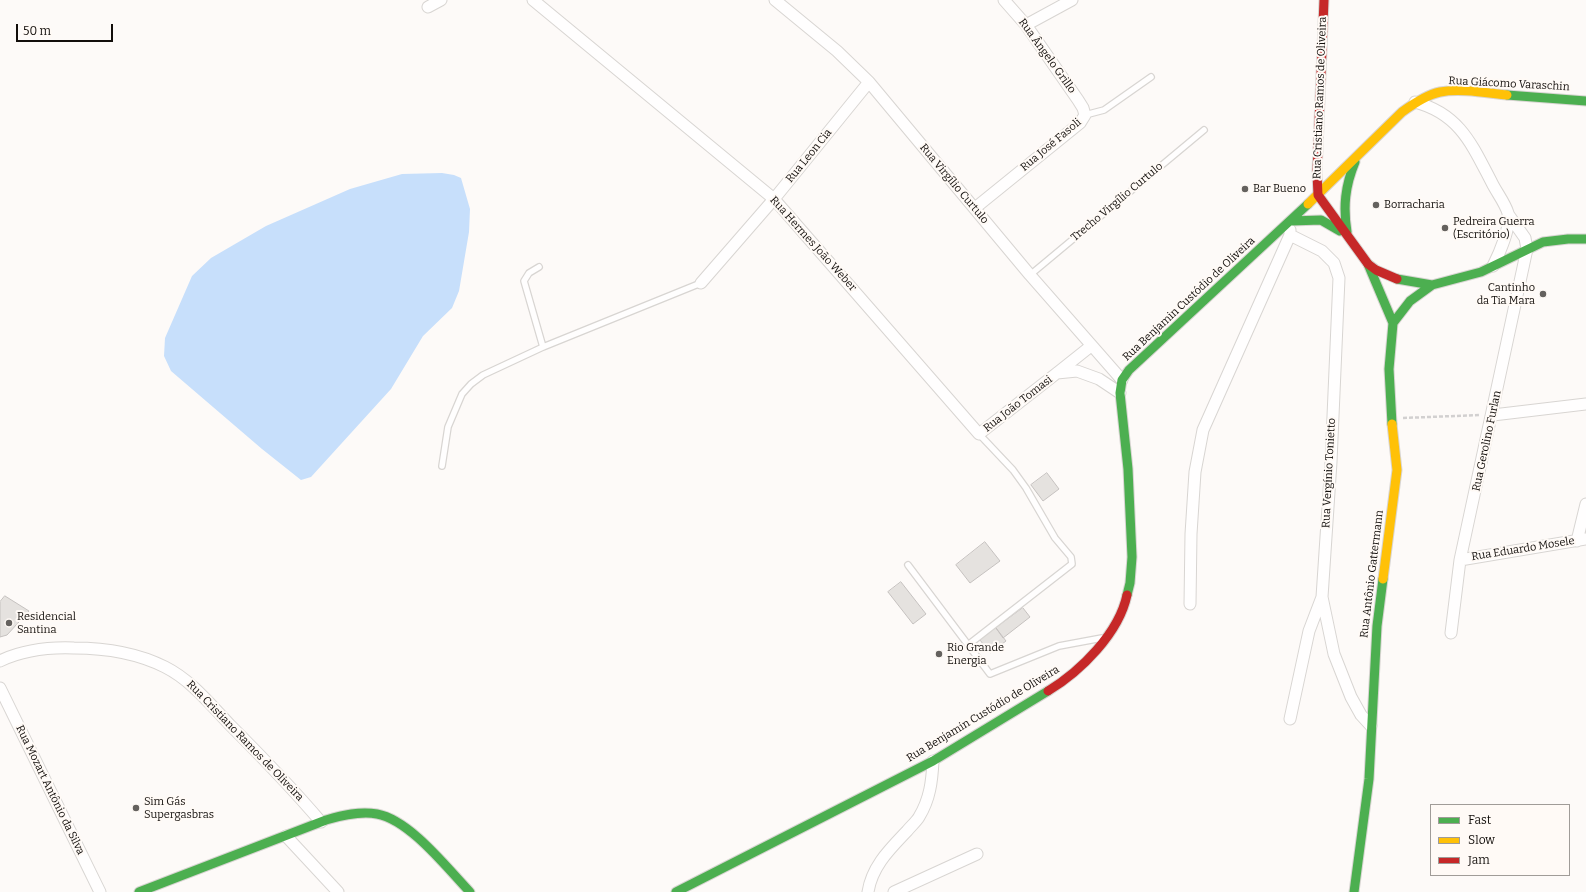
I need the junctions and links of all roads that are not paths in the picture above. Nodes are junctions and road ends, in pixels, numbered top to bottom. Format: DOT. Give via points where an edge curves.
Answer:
graph roads {
  1 [pos="440,0"];
  2 [pos="533,0"];
  3 [pos="775,0"];
  4 [pos="1004,0"];
  5 [pos="1072,0"];
  6 [pos="1324,0"];
  7 [pos="428,7"];
  8 [pos="1026,25"];
  9 [pos="1151,77"];
  10 [pos="869,82"];
  11 [pos="1586,101"];
  12 [pos="1414,102"];
  13 [pos="1084,116"];
  14 [pos="1204,130"];
  15 [pos="1358,156"];
  16 [pos="1318,196"];
  17 [pos="774,199"];
  18 [pos="975,208"];
  19 [pos="1508,214"];
  20 [pos="1290,221"];
  21 [pos="1290,236"];
  22 [pos="1348,236"];
  23 [pos="1586,239"];
  24 [pos="1528,250"];
  25 [pos="1368,264"];
  26 [pos="1493,266"];
  27 [pos="539,267"];
  28 [pos="1030,275"];
  29 [pos="701,283"];
  30 [pos="1432,285"];
  31 [pos="1393,323"];
  32 [pos="1090,346"];
  33 [pos="543,347"];
  34 [pos="1057,373"];
  35 [pos="1122,380"];
  36 [pos="1120,393"];
  37 [pos="1586,404"];
  38 [pos="1493,415"];
  39 [pos="979,434"];
  40 [pos="442,466"];
  41 [pos="1586,504"];
  42 [pos="1581,540"];
  43 [pos="1460,560"];
  44 [pos="908,565"];
  45 [pos="1322,597"];
  46 [pos="1190,604"];
  47 [pos="1451,633"];
  48 [pos="1106,638"];
  49 [pos="968,645"];
  50 [pos="0,661"];
  51 [pos="0,688"];
  52 [pos="1290,719"];
  53 [pos="1371,726"];
  54 [pos="933,761"];
  55 [pos="323,821"];
  56 [pos="286,836"];
  57 [pos="977,854"];
  58 [pos="100,892"];
  59 [pos="139,892"];
  60 [pos="338,892"];
  61 [pos="470,892"];
  62 [pos="676,892"];
  63 [pos="868,892"];
  64 [pos="894,892"];
  65 [pos="1354,892"];
  1 -- 7 [label="street"];
  2 -- 17 [label="street, Rua Hermes João Weber"];
  3 -- 10 [label="street, Rua Virgílio Curtulo" via="837,51"];
  4 -- 8 [label="street, Rua Ângelo Grillo"];
  5 -- 8 [label="street"];
  6 -- 16 [label="main road, Rua Cristiano Ramos de Oliveira" via="1316,172"];
  8 -- 13 [label="street, Rua Ângelo Grillo" via="1078,100"];
  9 -- 13 [label="lane, Rua José Fasoli" via="1104,110"];
  10 -- 17 [label="street, Rua Leon Cia"];
  10 -- 18 [label="street, Rua Virgílio Curtulo"];
  11 -- 12 [label="main road, Rua Giácomo Varaschin" via="1438,92"];
  12 -- 15 [label="main road, Rua Giácomo Varaschin"];
  12 -- 19 [label="street" via="1430,106 1448,116 1465,134"];
  13 -- 18 [label="street, Rua José Fasoli" via="1080,123"];
  14 -- 28 [label="lane, Trecho Virgílio Curtulo"];
  15 -- 16 [label="main road, Rua Giácomo Varaschin"];
  15 -- 22 [label="main road" via="1348,179 1343,212"];
  16 -- 20 [label="main road, Rua Benjamin Custódio de Oliveira"];
  16 -- 22 [label="main road"];
  17 -- 29 [label="street, Rua Leon Cia"];
  17 -- 39 [label="street, Rua Hermes João Weber"];
  18 -- 28 [label="street, Rua Virgílio Curtulo"];
  19 -- 24 [label="street" via="1525,238"];
  19 -- 26 [label="street" via="1506,234"];
  20 -- 21 [label="street"];
  20 -- 22 [label="main road" via="1321,220"];
  20 -- 35 [label="main road, Rua Benjamin Custódio de Oliveira" via="1129,370"];
  21 -- 45 [label="street, Rua Vergínio Tonietto" via="1322,251 1334,263 1339,278"];
  21 -- 46 [label="street" via="1203,430 1195,472"];
  22 -- 25 [label="main road"];
  23 -- 24 [label="main road" via="1543,242"];
  24 -- 26 [label="main road"];
  24 -- 38 [label="street, Rua Gerolino Furlan"];
  25 -- 30 [label="main road" via="1394,278"];
  25 -- 31 [label="main road, Rua Antônio Gattermann"];
  26 -- 30 [label="main road" via="1481,272"];
  27 -- 33 [label="lane" via="529,273 524,281"];
  28 -- 32 [label="street, Rua Virgílio Curtulo"];
  29 -- 33 [label="lane"];
  30 -- 31 [label="main road" via="1416,294"];
  31 -- 53 [label="main road, Rua Antônio Gattermann" via="1389,368 1397,470 1377,626"];
  32 -- 34 [label="street, Rua João Tomasi"];
  32 -- 35 [label="street, Rua Virgílio Curtulo"];
  33 -- 40 [label="lane" via="483,375 462,394 448,427"];
  34 -- 36 [label="street, Rua João Tomasi" via="1077,371 1099,379"];
  34 -- 39 [label="street, Rua João Tomasi"];
  35 -- 36 [label="main road, Rua Benjamin Custódio de Oliveira"];
  36 -- 48 [label="main road, Rua Benjamin Custódio de Oliveira" via="1128,469 1132,557 1126,601"];
  37 -- 38 [label="street"];
  38 -- 43 [label="street, Rua Gerolino Furlan"];
  39 -- 49 [label="lane" via="1026,488 1055,538 1071,557 1072,564"];
  41 -- 42 [label="street"];
  42 -- 43 [label="street, Rua Eduardo Mosele"];
  43 -- 47 [label="street, Rua Gerolino Furlan"];
  44 -- 49 [label="lane"];
  45 -- 52 [label="street" via="1307,638"];
  45 -- 53 [label="street, Rua Vergínio Tonietto" via="1337,661 1351,697"];
  48 -- 49 [label="lane" via="1058,646 990,674"];
  48 -- 54 [label="main road, Rua Benjamin Custódio de Oliveira" via="1064,681"];
  50 -- 55 [label="street, Rua Cristiano Ramos de Oliveira" via="28,651 88,648 145,658 165,667 189,682"];
  51 -- 58 [label="street, Rua Mozart Antônio da Silva"];
  53 -- 65 [label="main road, Rua Antônio Gattermann" via="1369,779"];
  54 -- 62 [label="main road, Rua Benjamin Custódio de Oliveira"];
  54 -- 63 [label="street" via="930,794 926,804 918,818 882,857"];
  55 -- 56 [label="main road"];
  55 -- 61 [label="main road" via="361,813 386,816 402,825 427,847"];
  56 -- 59 [label="main road"];
  56 -- 60 [label="street"];
  57 -- 64 [label="street"];
}
